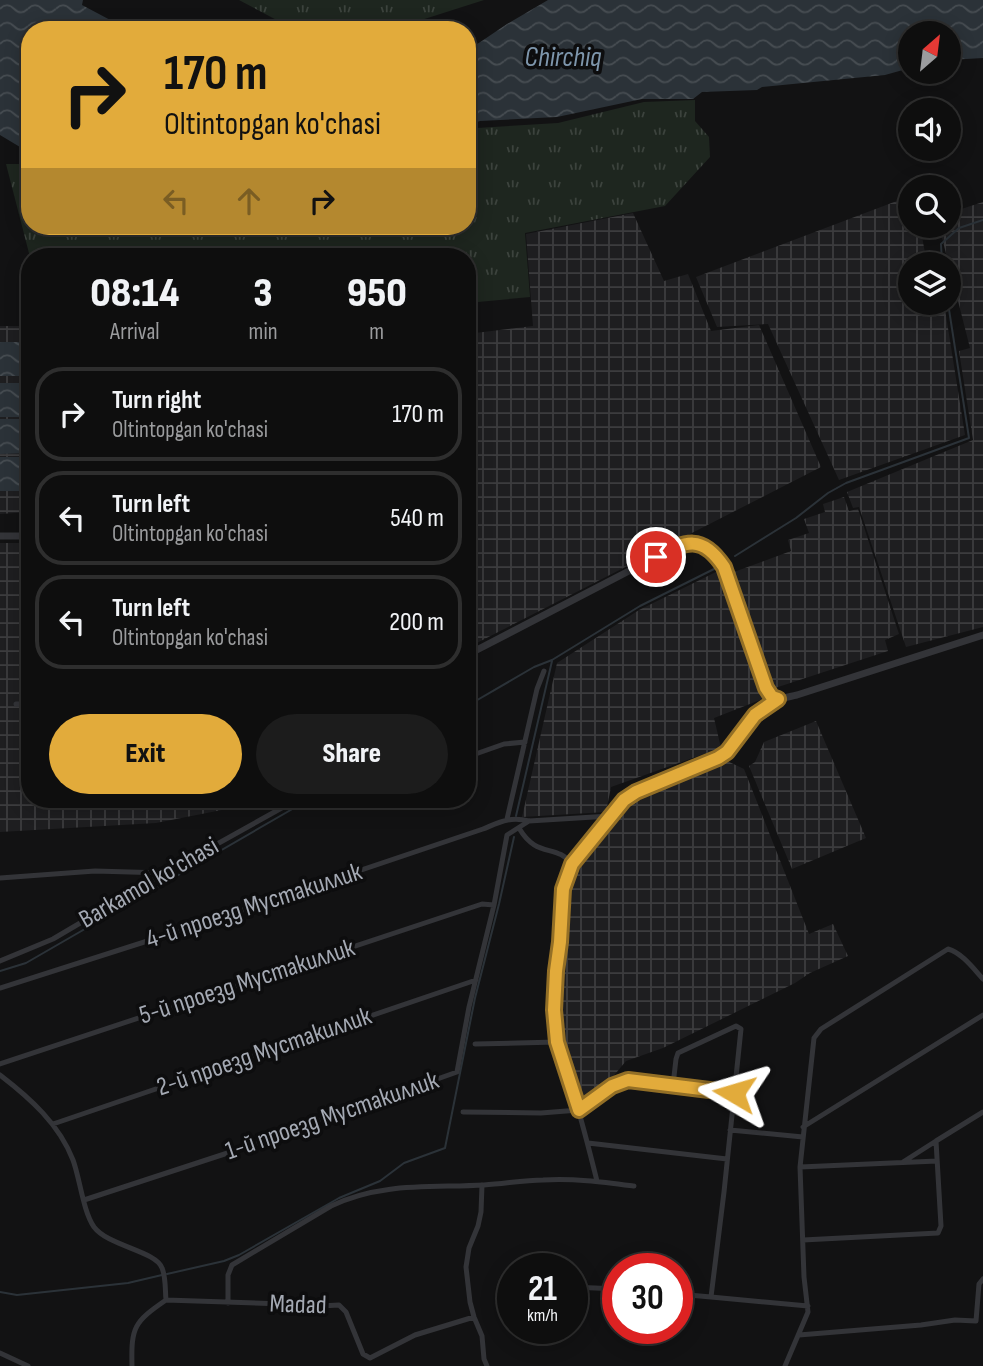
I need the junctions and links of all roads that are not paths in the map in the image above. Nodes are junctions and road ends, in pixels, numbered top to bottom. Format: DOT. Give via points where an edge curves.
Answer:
graph roads {
  1 [pos="21,536"];
  2 [pos="0,537"];
  3 [pos="983,635"];
  4 [pos="476,649"];
  5 [pos="544,671"];
  6 [pos="778,699"];
  7 [pos="16,704"];
  8 [pos="21,704"];
  9 [pos="525,742"];
  10 [pos="476,754"];
  11 [pos="282,808"];
  12 [pos="610,816"];
  13 [pos="504,821"];
  14 [pos="529,821"];
  15 [pos="519,828"];
  16 [pos="507,835"];
  17 [pos="572,864"];
  18 [pos="165,873"];
  19 [pos="0,878"];
  20 [pos="494,905"];
  21 [pos="0,961"];
  22 [pos="983,979"];
  23 [pos="476,980"];
  24 [pos="0,988"];
  25 [pos="983,1015"];
  26 [pos="557,1042"];
  27 [pos="475,1044"];
  28 [pos="0,1064"];
  29 [pos="0,1075"];
  30 [pos="673,1085"];
  31 [pos="734,1093"];
  32 [pos="579,1110"];
  33 [pos="463,1112"];
  34 [pos="983,1112"];
  35 [pos="53,1124"];
  36 [pos="803,1127"];
  37 [pos="730,1130"];
  38 [pos="803,1137"];
  39 [pos="936,1141"];
  40 [pos="587,1143"];
  41 [pos="727,1159"];
  42 [pos="937,1161"];
  43 [pos="901,1163"];
  44 [pos="800,1167"];
  45 [pos="597,1181"];
  46 [pos="482,1185"];
  47 [pos="634,1186"];
  48 [pos="84,1200"];
  49 [pos="803,1240"];
  50 [pos="983,1279"];
  51 [pos="693,1295"];
  52 [pos="711,1297"];
  53 [pos="166,1300"];
  54 [pos="228,1303"];
  55 [pos="808,1306"];
  56 [pos="474,1317"];
  57 [pos="799,1335"];
  58 [pos="0,1353"];
  59 [pos="28,1366"];
  60 [pos="132,1366"];
  61 [pos="487,1366"];
  62 [pos="785,1366"];
  1 -- 2 [label="street"];
  3 -- 6 [label="street"];
  4 -- 6 [label="street" via="679,545 699,544 724,567 766,688"];
  5 -- 9 [label="street"];
  6 -- 12 [label="street" via="755,715 727,752 636,792"];
  7 -- 8 [label="street"];
  9 -- 10 [label="street"];
  9 -- 13 [label="street"];
  11 -- 18 [label="street, Barkamol ko'chasi"];
  12 -- 14 [label="street"];
  12 -- 17 [label="street"];
  13 -- 14 [label="street"];
  13 -- 16 [label="street"];
  13 -- 24 [label="street, 4-й проезд Мустакиллик"];
  14 -- 15 [label="street"];
  15 -- 16 [label="street"];
  15 -- 17 [label="street" via="528,842 563,855"];
  16 -- 20 [label="street, 1-й проезд Мустакиллик"];
  17 -- 26 [label="street" via="563,889 556,971"];
  18 -- 19 [label="street" via="95,871"];
  18 -- 21 [label="street, Barkamol ko'chasi" via="53,939"];
  20 -- 23 [label="street, 1-й проезд Мустакиллик"];
  20 -- 28 [label="street, 5-й проезд Мустакиллик" via="482,905"];
  22 -- 36 [label="street" via="948,949 821,1029 814,1038"];
  23 -- 35 [label="street, 2-й проезд Мустакиллик"];
  23 -- 48 [label="street, 1-й проезд Мустакиллик" via="457,1072"];
  25 -- 36 [label="street"];
  26 -- 27 [label="street"];
  26 -- 32 [label="street"];
  29 -- 35 [label="street"];
  30 -- 31 [label="street"];
  30 -- 31 [label="street" via="678,1053 736,1026 741,1032"];
  30 -- 32 [label="street" via="628,1080"];
  31 -- 37 [label="street"];
  32 -- 33 [label="street"];
  32 -- 40 [label="street"];
  34 -- 39 [label="street"];
  35 -- 48 [label="street" via="73,1161"];
  36 -- 38 [label="street"];
  37 -- 38 [label="street"];
  37 -- 41 [label="street"];
  38 -- 44 [label="street"];
  39 -- 42 [label="street"];
  39 -- 43 [label="street"];
  40 -- 41 [label="street"];
  40 -- 45 [label="street"];
  41 -- 52 [label="street"];
  42 -- 43 [label="street"];
  42 -- 49 [label="street" via="941,1226 937,1233"];
  43 -- 44 [label="street"];
  44 -- 49 [label="street"];
  45 -- 46 [label="street"];
  45 -- 47 [label="street"];
  46 -- 54 [label="street" via="397,1187 346,1198 232,1265"];
  46 -- 56 [label="street" via="480,1219 467,1258"];
  48 -- 53 [label="street" via="102,1235 158,1261"];
  49 -- 55 [label="street"];
  50 -- 57 [label="street" via="976,1321"];
  51 -- 52 [label="street"];
  52 -- 55 [label="street"];
  53 -- 54 [label="street, Madad"];
  53 -- 60 [label="street" via="148,1312 134,1330"];
  54 -- 56 [label="street, Madad" via="339,1306 346,1312 363,1354 370,1358 415,1335"];
  55 -- 57 [label="street"];
  56 -- 61 [label="street"];
  57 -- 62 [label="street"];
  58 -- 59 [label="street"];
}
